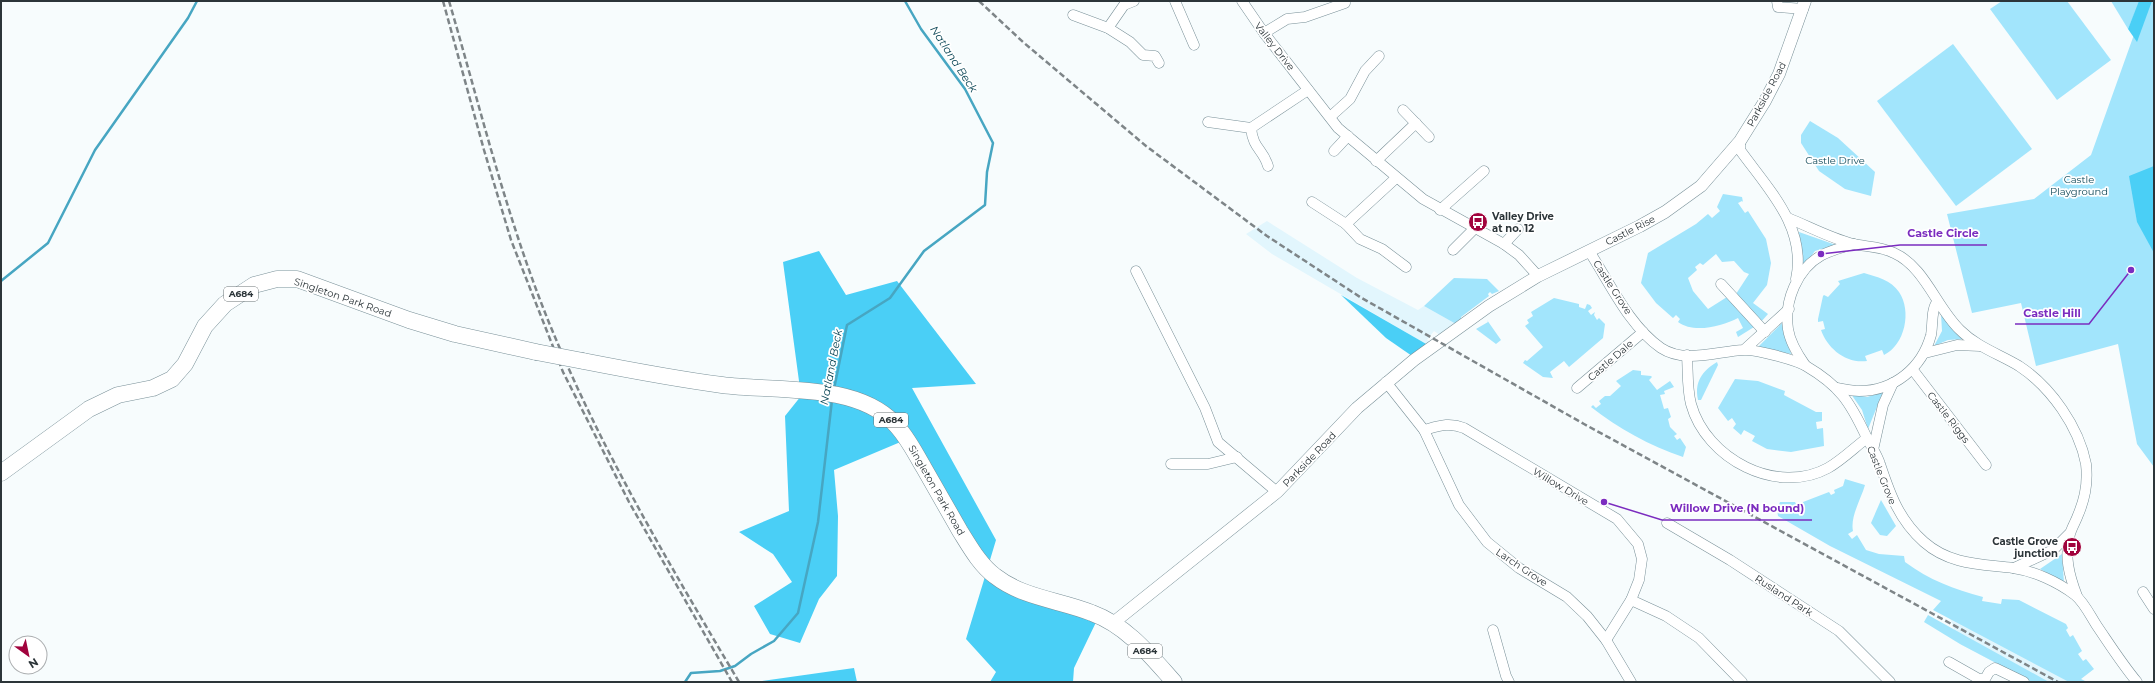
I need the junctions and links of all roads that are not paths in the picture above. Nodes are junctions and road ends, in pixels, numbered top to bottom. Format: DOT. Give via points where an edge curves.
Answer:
graph roads {
  1 [pos="1134,1"];
  2 [pos="1175,1"];
  3 [pos="1242,1"];
  4 [pos="1777,1"];
  5 [pos="1345,3"];
  6 [pos="1804,5"];
  7 [pos="1073,15"];
  8 [pos="1108,28"];
  9 [pos="1264,33"];
  10 [pos="1194,45"];
  11 [pos="1379,56"];
  12 [pos="1159,63"];
  13 [pos="1308,90"];
  14 [pos="1402,110"];
  15 [pos="1330,117"];
  16 [pos="1208,122"];
  17 [pos="1416,123"];
  18 [pos="1251,128"];
  19 [pos="1348,136"];
  20 [pos="1429,137"];
  21 [pos="1740,141"];
  22 [pos="1334,151"];
  23 [pos="1376,161"];
  24 [pos="1268,166"];
  25 [pos="1484,171"];
  26 [pos="1396,178"];
  27 [pos="1312,202"];
  28 [pos="1440,210"];
  29 [pos="1788,218"];
  30 [pos="1346,224"];
  31 [pos="1476,227"];
  32 [pos="1518,229"];
  33 [pos="1504,244"];
  34 [pos="1854,244"];
  35 [pos="1453,250"];
  36 [pos="1589,251"];
  37 [pos="1406,267"];
  38 [pos="1136,271"];
  39 [pos="1538,276"];
  40 [pos="1796,281"];
  41 [pos="1720,284"];
  42 [pos="1504,296"];
  43 [pos="1937,302"];
  44 [pos="1789,309"];
  45 [pos="1643,332"];
  46 [pos="1765,332"];
  47 [pos="1980,346"];
  48 [pos="1745,350"];
  49 [pos="1925,353"];
  50 [pos="1687,355"];
  51 [pos="1805,365"];
  52 [pos="1913,370"];
  53 [pos="1386,382"];
  54 [pos="1893,383"];
  55 [pos="1577,388"];
  56 [pos="1837,388"];
  57 [pos="1424,430"];
  58 [pos="1867,438"];
  59 [pos="1873,450"];
  60 [pos="1237,457"];
  61 [pos="1172,464"];
  62 [pos="1986,465"];
  63 [pos="1,473"];
  64 [pos="1277,492"];
  65 [pos="1667,523"];
  66 [pos="2070,533"];
  67 [pos="2014,568"];
  68 [pos="2144,592"];
  69 [pos="2077,596"];
  70 [pos="1631,600"];
  71 [pos="2154,608"];
  72 [pos="1113,623"];
  73 [pos="1493,630"];
  74 [pos="1606,640"];
  75 [pos="1949,662"];
  76 [pos="1174,682"];
  77 [pos="1509,682"];
  78 [pos="1631,682"];
  79 [pos="1742,682"];
  80 [pos="1890,682"];
  81 [pos="2024,682"];
  82 [pos="2137,682"];
  1 -- 8 [label="street" via="1124,5"];
  2 -- 10 [label="street"];
  3 -- 9 [label="street, Valley Drive"];
  4 -- 6 [label="street" via="1778,7"];
  5 -- 9 [label="street" via="1305,18 1287,19"];
  6 -- 21 [label="street, Parkside Road" via="1779,74"];
  7 -- 8 [label="street"];
  8 -- 12 [label="street" via="1130,42 1143,55 1155,56"];
  9 -- 13 [label="street, Valley Drive"];
  11 -- 15 [label="street" via="1365,71 1350,99"];
  13 -- 15 [label="street, Valley Drive"];
  13 -- 18 [label="street"];
  14 -- 17 [label="street"];
  15 -- 19 [label="street, Valley Drive"];
  16 -- 18 [label="street"];
  17 -- 20 [label="street"];
  17 -- 23 [label="street"];
  18 -- 24 [label="street" via="1255,145 1266,158"];
  19 -- 22 [label="street"];
  19 -- 23 [label="street, Valley Drive"];
  21 -- 29 [label="street" via="1740,150"];
  21 -- 36 [label="street, Castle Rise" via="1705,182 1688,196 1665,212"];
  23 -- 26 [label="street, Valley Drive"];
  25 -- 28 [label="street"];
  26 -- 28 [label="street, Valley Drive"];
  26 -- 30 [label="street"];
  27 -- 30 [label="street"];
  28 -- 31 [label="street, Valley Drive"];
  29 -- 34 [label="street" via="1819,233"];
  29 -- 40 [label="street" via="1796,237 1799,255"];
  30 -- 37 [label="street" via="1360,239 1382,249"];
  31 -- 33 [label="street, Valley Drive"];
  31 -- 35 [label="street"];
  32 -- 33 [label="street"];
  33 -- 39 [label="street, Valley Drive" via="1520,255"];
  34 -- 40 [label="street" via="1822,255 1811,263"];
  34 -- 43 [label="street" via="1875,246 1907,261 1917,271"];
  36 -- 39 [label="street, Castle Rise"];
  36 -- 45 [label="street, Castle Grove"];
  38 -- 60 [label="street" via="1205,408 1218,442"];
  39 -- 42 [label="street, Castle Rise"];
  40 -- 44 [label="street"];
  41 -- 46 [label="street"];
  42 -- 53 [label="street, Parkside Road"];
  43 -- 47 [label="street" via="1959,330"];
  43 -- 49 [label="street" via="1934,305 1933,328"];
  44 -- 46 [label="street"];
  44 -- 51 [label="street" via="1788,329"];
  45 -- 50 [label="street, Castle Grove" via="1663,349"];
  45 -- 55 [label="street, Castle Dale"];
  46 -- 48 [label="street"];
  47 -- 49 [label="street" via="1957,345"];
  47 -- 66 [label="street" via="2019,366 2036,379 2051,394 2072,427 2082,450 2087,480 2081,507"];
  48 -- 50 [label="street, Castle Grove"];
  48 -- 51 [label="street, Castle Grove"];
  49 -- 52 [label="street"];
  50 -- 58 [label="street" via="1691,404 1696,417 1721,451 1755,471 1790,478 1804,476 1828,468"];
  51 -- 56 [label="street, Castle Grove"];
  52 -- 54 [label="street"];
  52 -- 62 [label="street, Castle Riggs"];
  53 -- 57 [label="street, Larch Grove"];
  53 -- 64 [label="street, Parkside Road" via="1357,408"];
  54 -- 56 [label="street" via="1877,389 1858,391"];
  54 -- 59 [label="street" via="1883,405"];
  56 -- 58 [label="street, Castle Grove" via="1853,407"];
  57 -- 70 [label="street, Willow Drive" via="1444,424 1464,428 1616,519 1638,544 1642,559 1639,580"];
  57 -- 74 [label="street, Larch Grove" via="1459,505 1487,542 1519,568 1567,597 1587,616"];
  58 -- 59 [label="street, Castle Grove"];
  59 -- 67 [label="street, Castle Grove" via="1897,510 1924,542 1938,553 1963,562"];
  60 -- 61 [label="street" via="1208,464"];
  60 -- 64 [label="street"];
  63 -- 72 [label="highway, Singleton Park Road / A684, bridge" via="89,409 118,395 153,388 172,379 185,364 205,326 224,304 254,285 277,279 297,279 409,320 455,334 536,352 741,388 827,393 873,407 894,422 908,441 962,534 987,570 1006,584 1025,593 1092,613"];
  64 -- 72 [label="street, Parkside Road"];
  65 -- 80 [label="street, Rusland Park" via="1834,627"];
  66 -- 67 [label="street" via="2053,550"];
  66 -- 69 [label="street" via="2067,563"];
  67 -- 69 [label="street, Castle Grove" via="2044,577"];
  68 -- 71 [label="street"];
  69 -- 82 [label="street, Castle Grove"];
  70 -- 74 [label="street, Willow Drive"];
  70 -- 79 [label="street" via="1666,616 1699,638"];
  72 -- 76 [label="highway, A684" via="1132,637"];
  73 -- 77 [label="street"];
  74 -- 78 [label="street, Larch Grove"];
  75 -- 81 [label="street" via="1983,680 1992,669 1999,669"];
}
